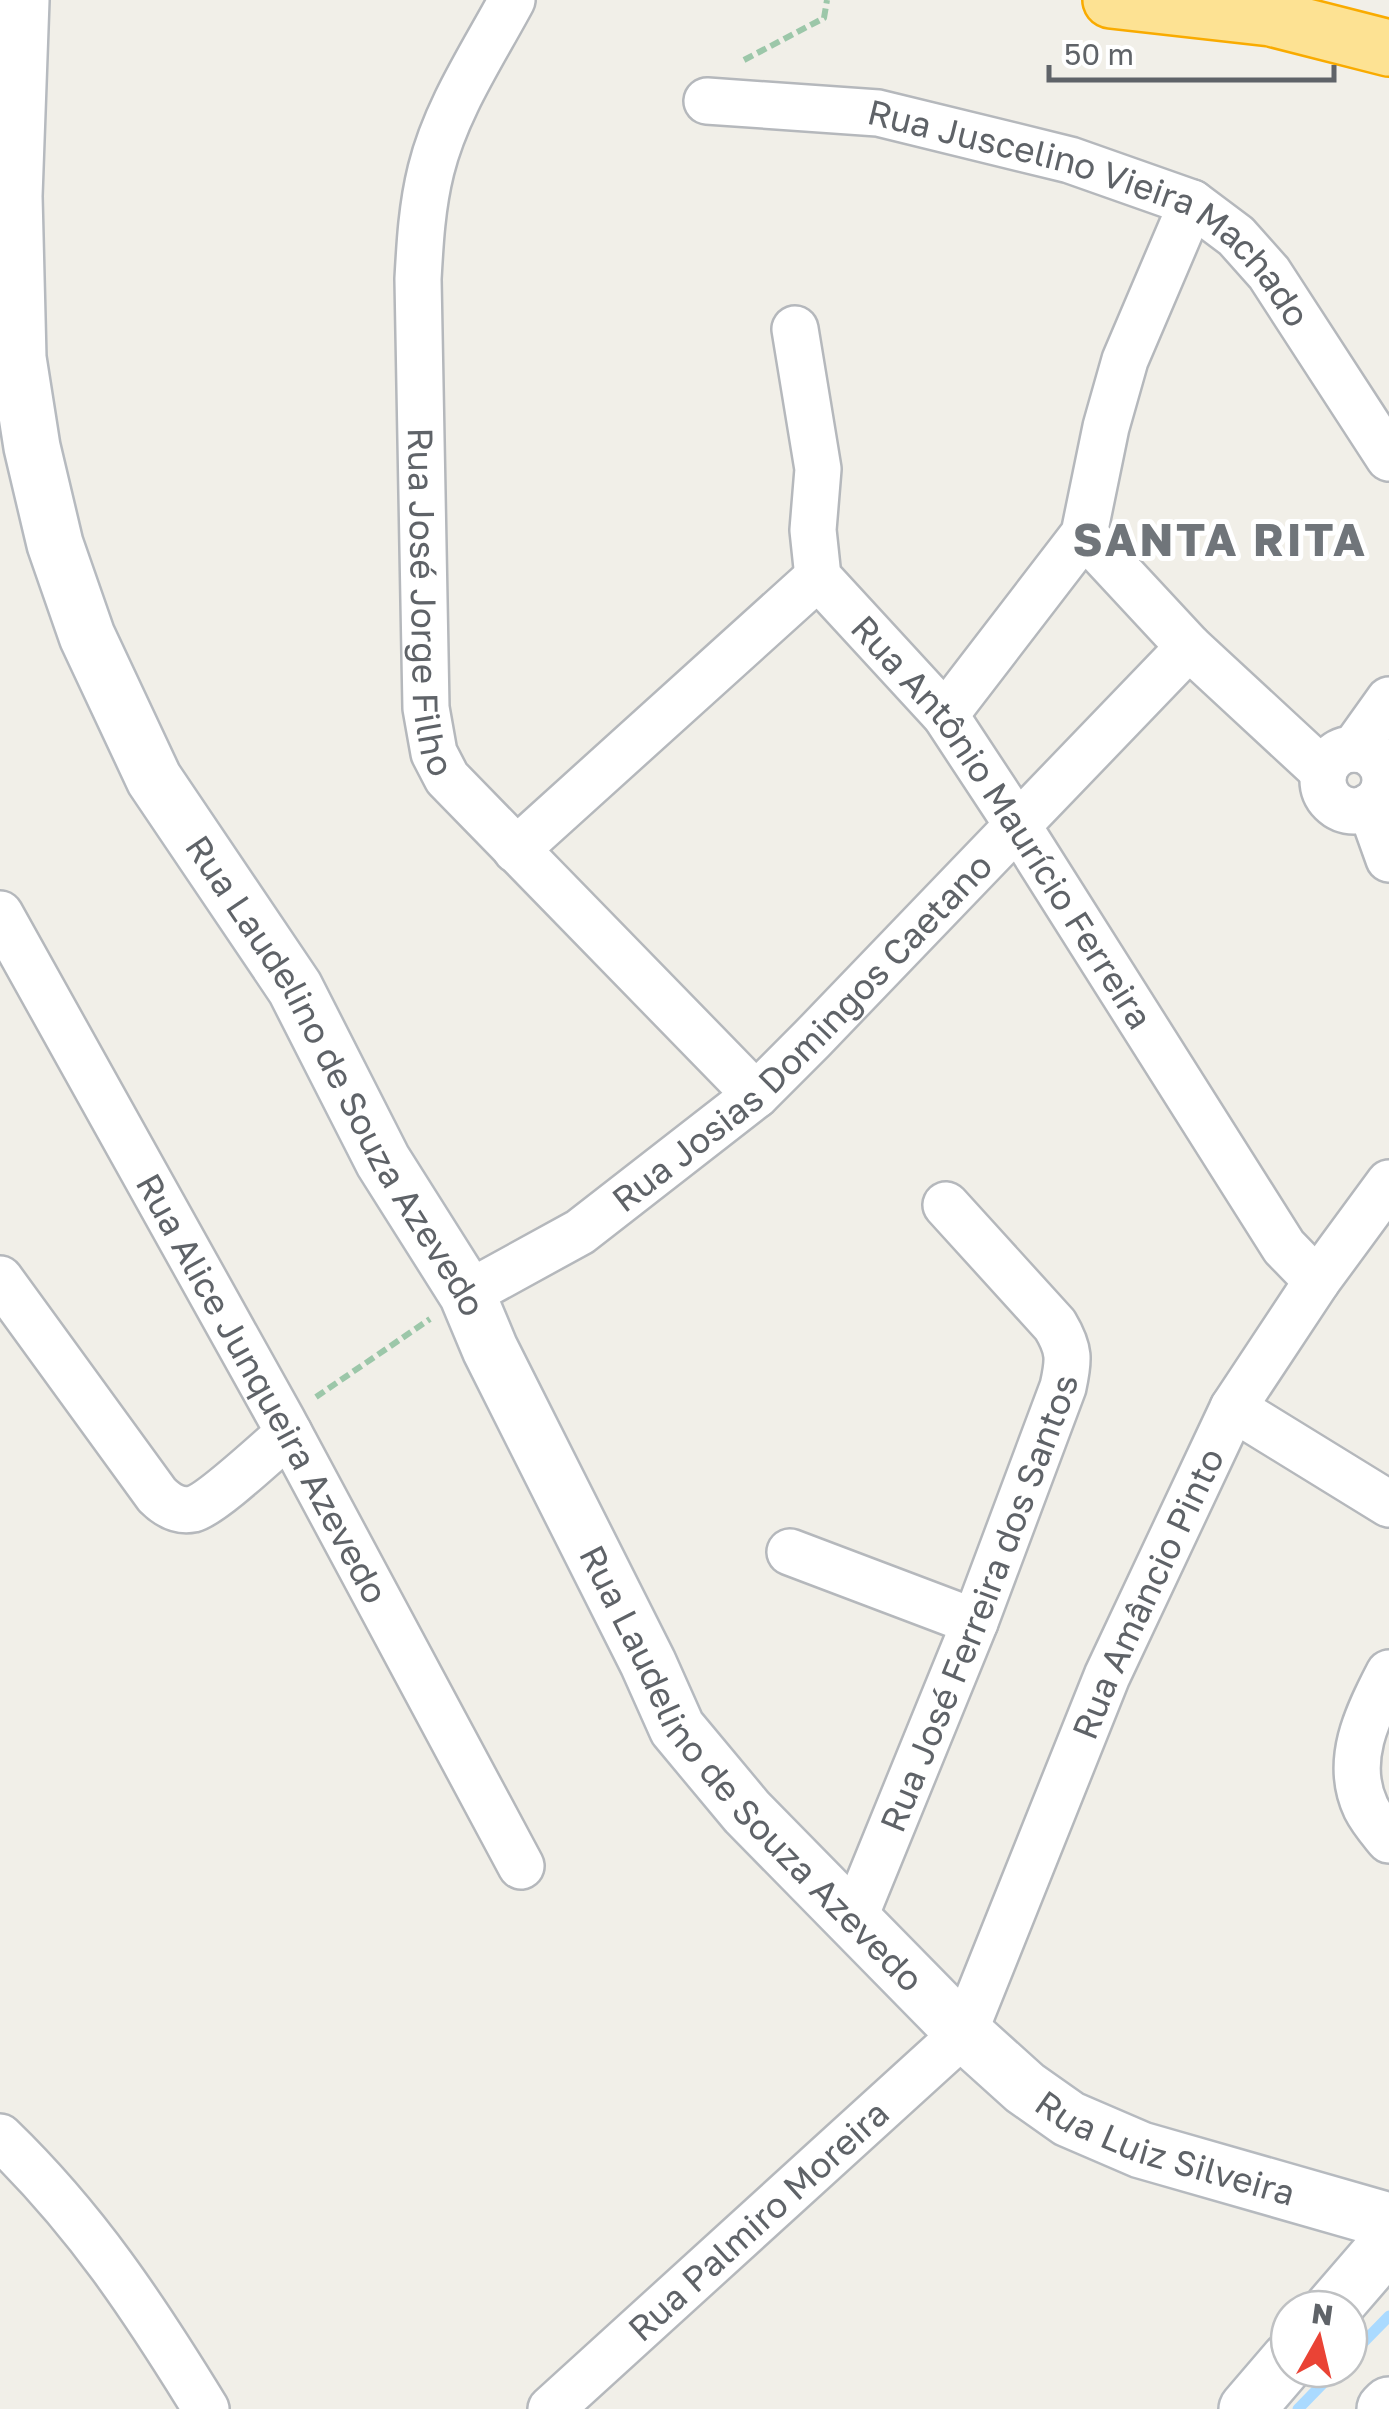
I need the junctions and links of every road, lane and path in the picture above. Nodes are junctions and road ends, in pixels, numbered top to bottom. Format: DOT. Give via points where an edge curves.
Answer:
graph roads {
  1 [pos="21,0"];
  2 [pos="512,0"];
  3 [pos="827,0"];
  4 [pos="1111,0"];
  5 [pos="1389,48"];
  6 [pos="706,101"];
  7 [pos="1192,203"];
  8 [pos="7,238"];
  9 [pos="795,329"];
  10 [pos="1389,458"];
  11 [pos="1084,534"];
  12 [pos="818,578"];
  13 [pos="1189,647"];
  14 [pos="1389,700"];
  15 [pos="945,715"];
  16 [pos="1339,760"];
  17 [pos="1018,826"];
  18 [pos="516,850"];
  19 [pos="1389,859"];
  20 [pos="0,914"];
  21 [pos="756,1095"];
  22 [pos="1389,1183"];
  23 [pos="946,1204"];
  24 [pos="0,1279"];
  25 [pos="1317,1282"];
  26 [pos="467,1294"];
  27 [pos="1233,1408"];
  28 [pos="285,1427"];
  29 [pos="1389,1504"];
  30 [pos="790,1552"];
  31 [pos="975,1622"];
  32 [pos="1389,1674"];
  33 [pos="1389,1840"];
  34 [pos="521,1866"];
  35 [pos="853,1920"];
  36 [pos="964,2033"];
  37 [pos="0,2138"];
  38 [pos="1389,2221"];
  39 [pos="1389,2243"];
  40 [pos="1349,2289"];
  41 [pos="1269,2383"];
  42 [pos="206,2409"];
  43 [pos="551,2409"];
  44 [pos="1247,2409"];
  1 -- 8 [label="street, Rua Laudelino de Souza Azevedo"];
  2 -- 18 [label="street, Rua José Jorge Filho" via="453,108 432,167 418,279 426,708 434,753 447,778"];
  3 -- 6 [label="path" via="824,18 694,82 692,90"];
  4 -- 5 [label="highway" via="1271,18"];
  6 -- 7 [label="street, Rua Juscelino Vieira Machado" via="878,113 1070,160"];
  7 -- 10 [label="street, Rua Juscelino Vieira Machado" via="1236,236 1269,273"];
  7 -- 11 [label="street" via="1126,360"];
  8 -- 26 [label="street, Rua Laudelino de Souza Azevedo" via="32,447 55,544 87,636 154,778 296,988 383,1161"];
  9 -- 12 [label="street" via="818,469"];
  11 -- 13 [label="street"];
  11 -- 15 [label="street"];
  12 -- 15 [label="street, Rua Antônio Maurício Ferreira"];
  12 -- 18 [label="street"];
  13 -- 16 [label="street"];
  13 -- 17 [label="street, Rua Josias Domingos Caetano"];
  14 -- 16 [label="street"];
  15 -- 17 [label="street, Rua Antônio Maurício Ferreira"];
  16 -- 19 [label="street" via="1372,755 1384,771 1383,790 1370,806"];
  17 -- 21 [label="street, Rua Josias Domingos Caetano"];
  17 -- 25 [label="street, Rua Antônio Maurício Ferreira" via="1284,1247"];
  18 -- 21 [label="street, Rua José Jorge Filho"];
  20 -- 28 [label="street, Rua Alice Junqueira Azevedo"];
  21 -- 26 [label="street, Rua Josias Domingos Caetano" via="580,1232"];
  22 -- 25 [label="street, Rua Amâncio Pinto"];
  23 -- 31 [label="street, Rua José Ferreira dos Santos" via="1056,1325 1069,1361"];
  24 -- 28 [label="street" via="168,1506 187,1510 207,1502"];
  25 -- 27 [label="street, Rua Amâncio Pinto"];
  26 -- 28 [label="path"];
  26 -- 35 [label="street, Rua Laudelino de Souza Azevedo" via="678,1728 747,1812"];
  27 -- 29 [label="street"];
  27 -- 36 [label="street, Rua Amâncio Pinto" via="1107,1676"];
  28 -- 34 [label="street, Rua Alice Junqueira Azevedo"];
  30 -- 31 [label="street"];
  31 -- 35 [label="street, Rua José Ferreira dos Santos"];
  32 -- 33 [label="street" via="1368,1712 1357,1766 1367,1811"];
  35 -- 36 [label="street, Rua Laudelino de Souza Azevedo"];
  36 -- 38 [label="street, Rua Luiz Silveira" via="1069,2119 1141,2150"];
  36 -- 43 [label="street, Rua Palmiro Moreira"];
  37 -- 42 [label="street" via="95,2241"];
  39 -- 40 [label="street"];
  41 -- 44 [label="street"];
}
